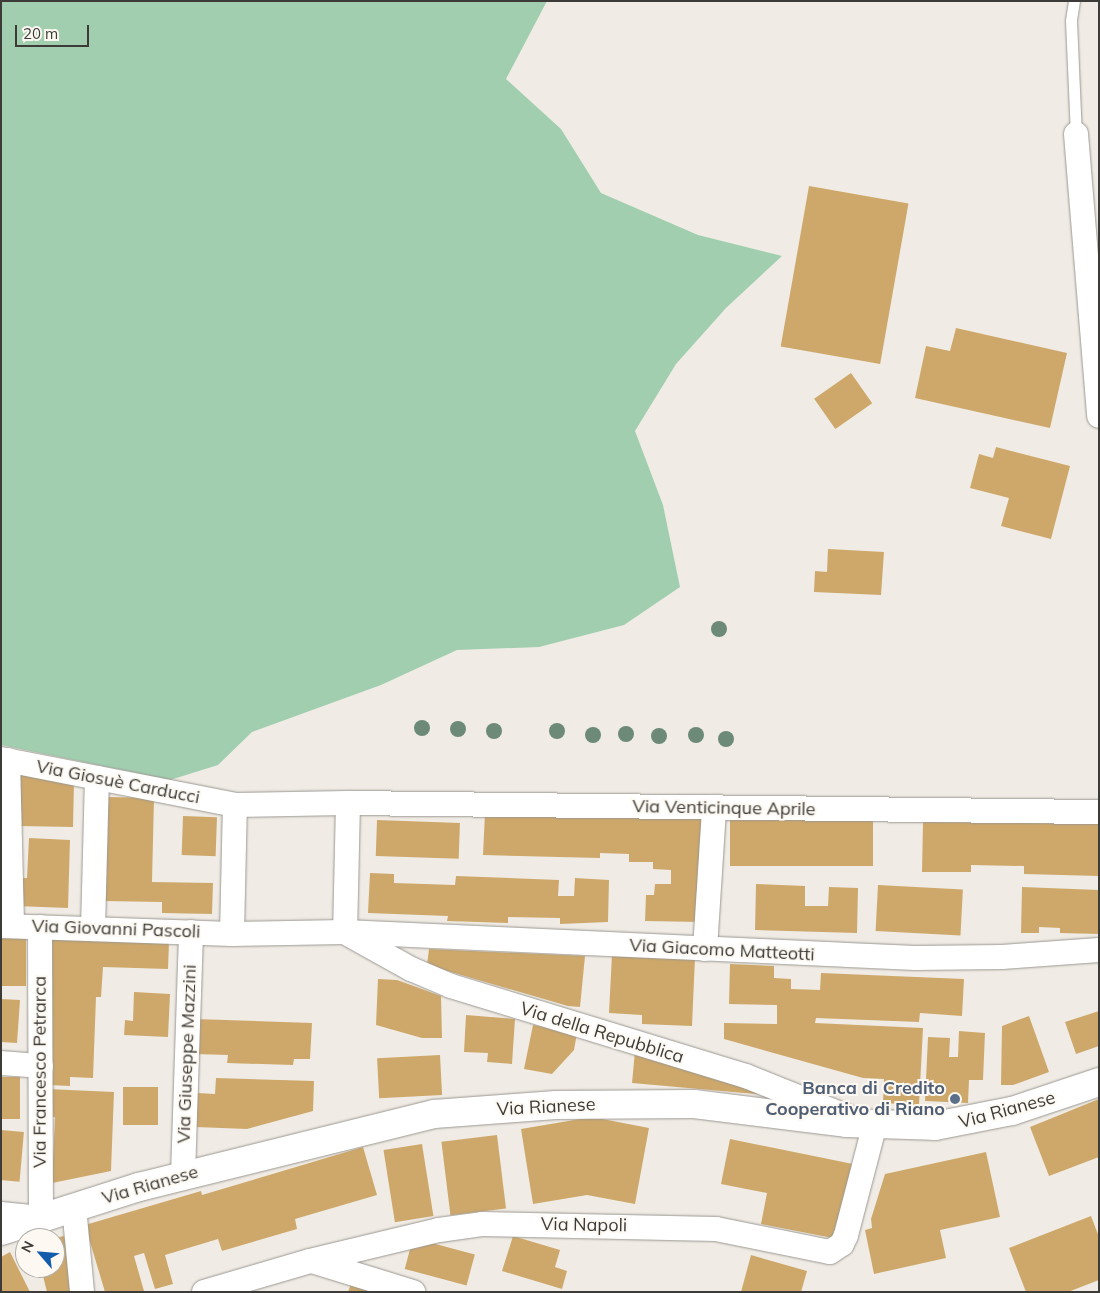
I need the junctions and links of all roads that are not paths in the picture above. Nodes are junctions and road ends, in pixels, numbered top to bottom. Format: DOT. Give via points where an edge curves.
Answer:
graph roads {
  1 [pos="1074,1"];
  2 [pos="1076,134"];
  3 [pos="1099,416"];
  4 [pos="4,759"];
  5 [pos="97,778"];
  6 [pos="348,803"];
  7 [pos="235,805"];
  8 [pos="714,808"];
  9 [pos="1099,812"];
  10 [pos="7,926"];
  11 [pos="40,927"];
  12 [pos="93,929"];
  13 [pos="191,932"];
  14 [pos="345,932"];
  15 [pos="232,934"];
  16 [pos="705,949"];
  17 [pos="1099,950"];
  18 [pos="1,1063"];
  19 [pos="41,1066"];
  20 [pos="1099,1082"];
  21 [pos="870,1124"];
  22 [pos="183,1175"];
  23 [pos="74,1207"];
  24 [pos="1,1214"];
  25 [pos="41,1218"];
  26 [pos="1,1231"];
  27 [pos="310,1261"];
  28 [pos="82,1292"];
  29 [pos="204,1292"];
  30 [pos="413,1292"];
  1 -- 2 [label="lane" via="1071,21"];
  2 -- 3 [label="street"];
  4 -- 5 [label="street, Via Giosuè Carducci"];
  4 -- 10 [label="street"];
  5 -- 7 [label="street, Via Giosuè Carducci"];
  5 -- 12 [label="street"];
  6 -- 7 [label="street, Via Giosuè Carducci"];
  6 -- 8 [label="street, Via Venticinque Aprile"];
  6 -- 14 [label="street"];
  7 -- 15 [label="street"];
  8 -- 9 [label="street, Via Venticinque Aprile"];
  8 -- 16 [label="street"];
  10 -- 11 [label="street, Via Giovanni Pascoli"];
  11 -- 12 [label="street, Via Giovanni Pascoli"];
  11 -- 19 [label="street, Via Francesco Petrarca"];
  12 -- 13 [label="street, Via Giovanni Pascoli"];
  13 -- 15 [label="street, Via Giovanni Pascoli"];
  13 -- 22 [label="street, Via Giuseppe Mazzini"];
  14 -- 15 [label="street, Via Giovanni Pascoli"];
  14 -- 16 [label="street, Via Giacomo Matteotti"];
  14 -- 21 [label="street, Via della Repubblica" via="411,969 451,986 746,1076"];
  16 -- 17 [label="street, Via Giacomo Matteotti" via="915,958 1002,957"];
  18 -- 19 [label="street"];
  19 -- 25 [label="street, Via Francesco Petrarca"];
  20 -- 21 [label="main road, Via Rianese" via="1012,1112 958,1124 912,1127"];
  21 -- 22 [label="main road, Via Rianese" via="694,1104 556,1105 478,1110 412,1119"];
  21 -- 27 [label="street, Via Napoli" via="846,1236 842,1244 830,1252 716,1229 497,1223 454,1227"];
  22 -- 23 [label="main road, Via Rianese"];
  23 -- 25 [label="main road, Via Rianese"];
  23 -- 28 [label="street"];
  24 -- 25 [label="street"];
  25 -- 26 [label="main road, Via Rianese"];
  27 -- 29 [label="street, Via Napoli"];
  27 -- 30 [label="street"];
}
